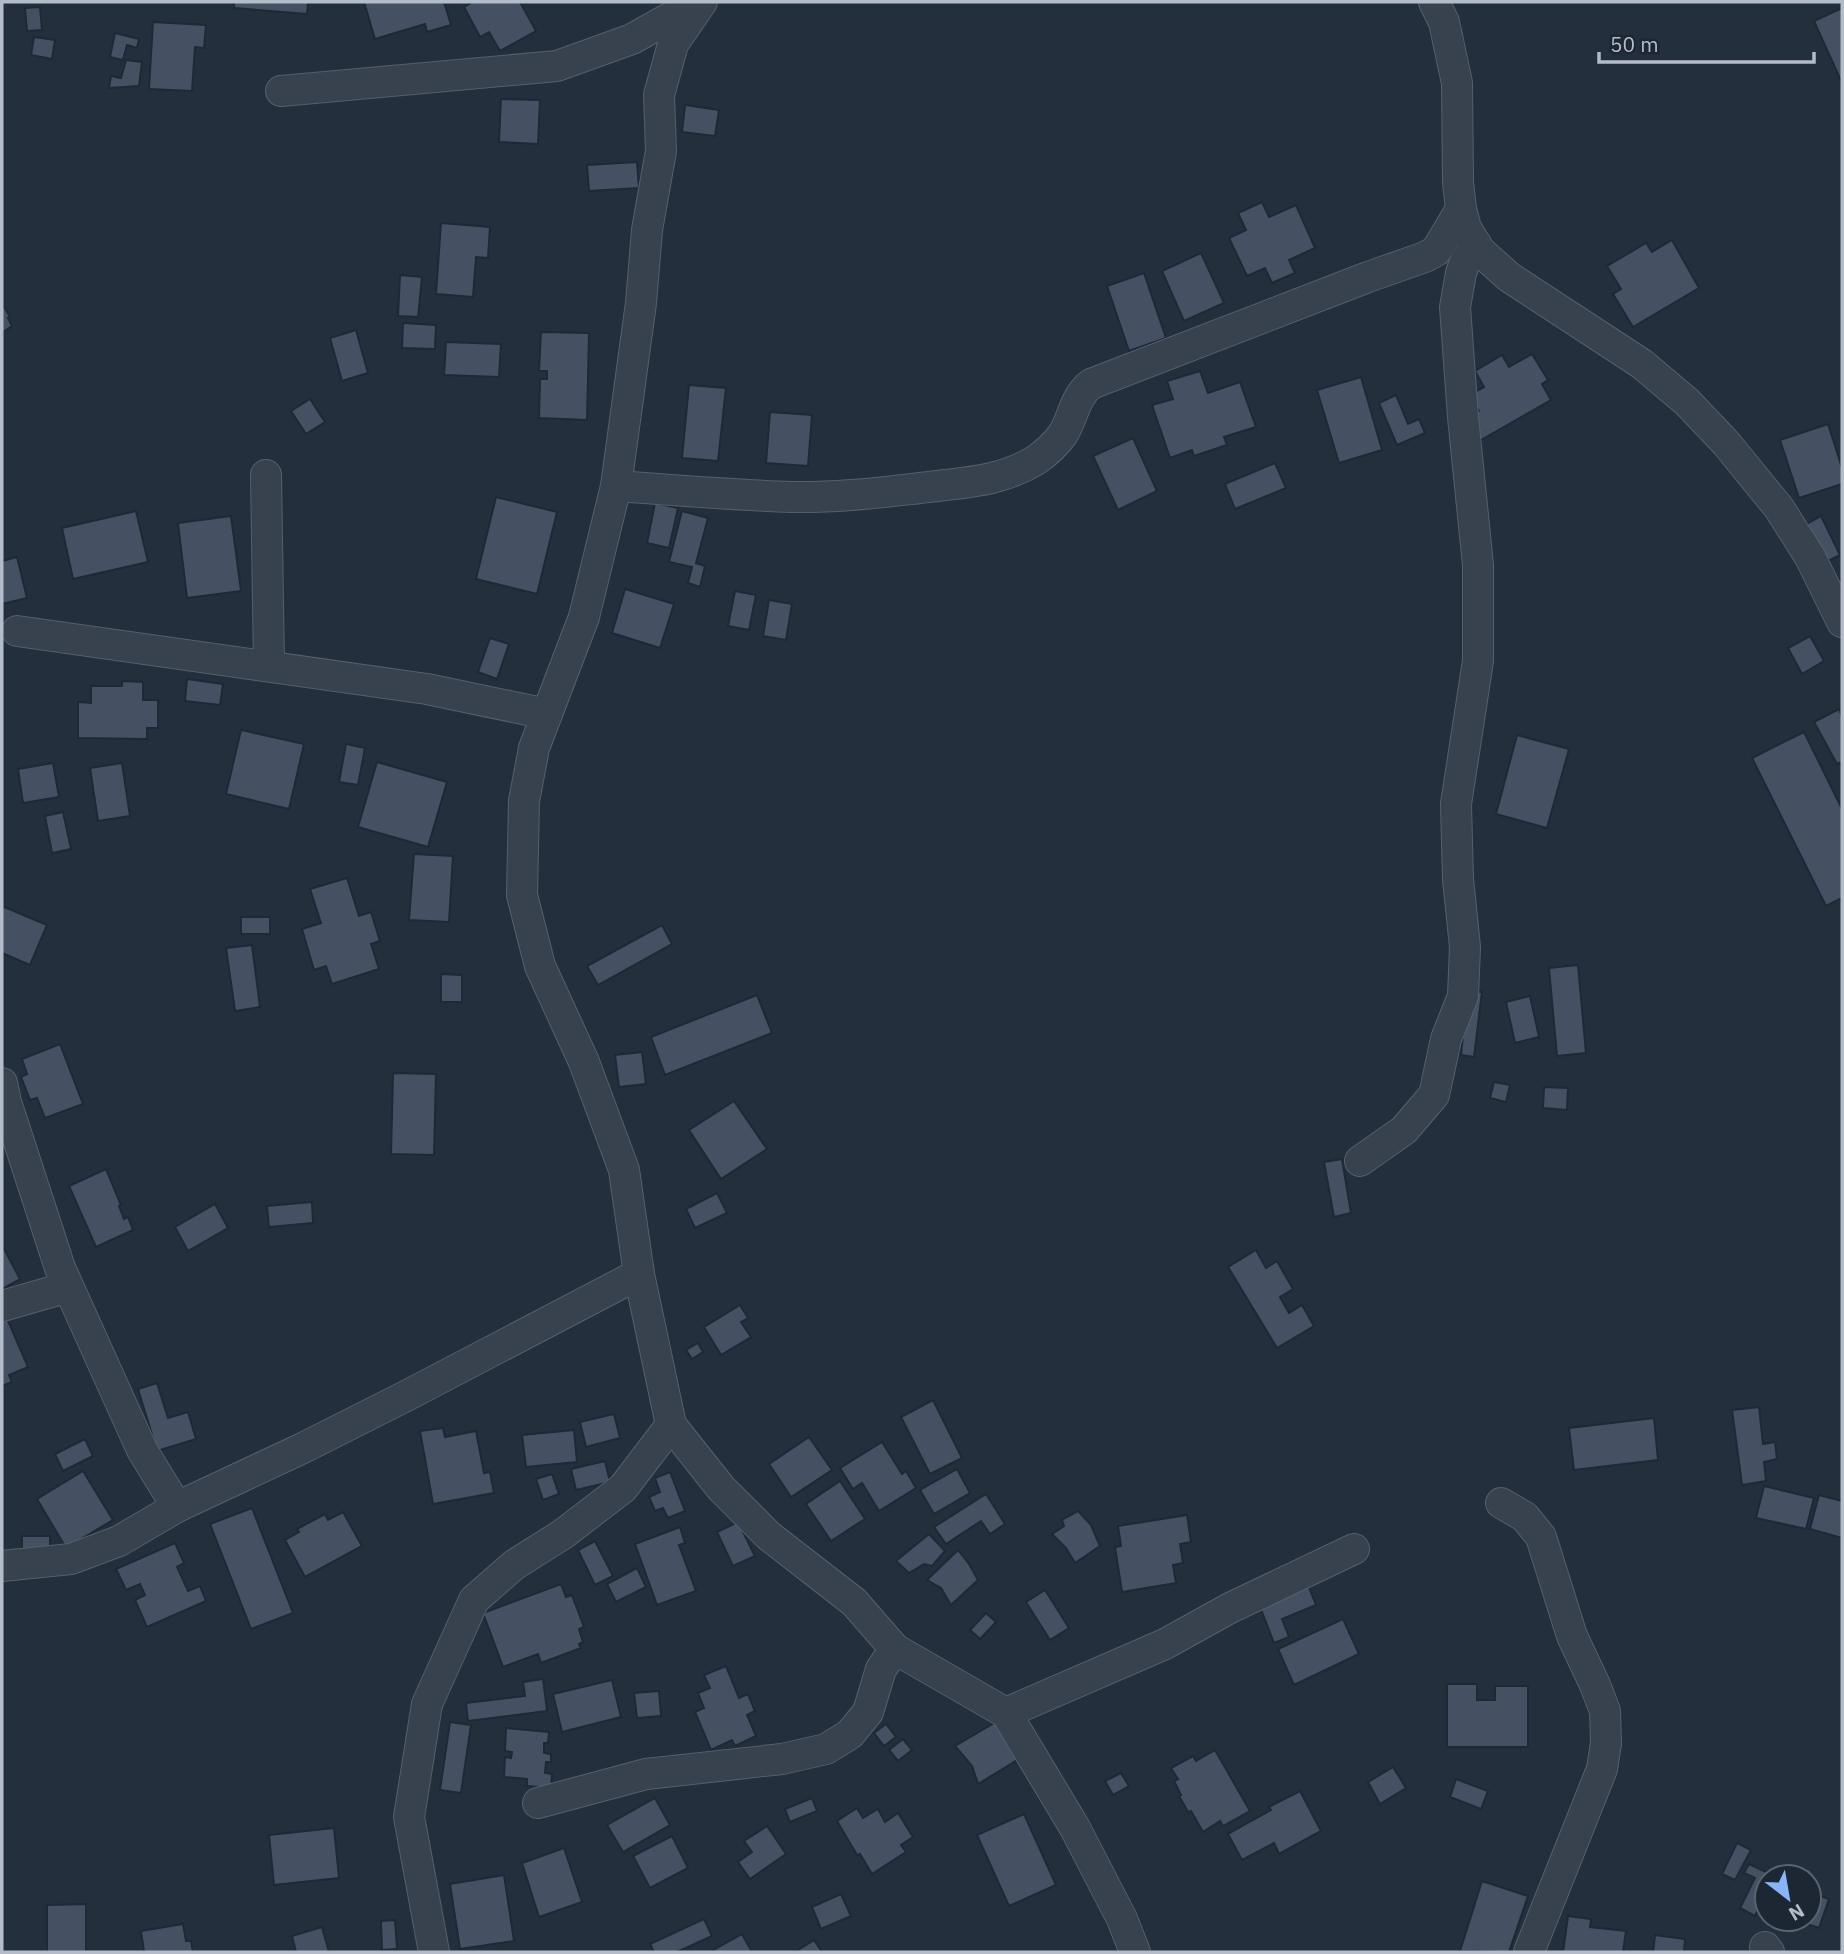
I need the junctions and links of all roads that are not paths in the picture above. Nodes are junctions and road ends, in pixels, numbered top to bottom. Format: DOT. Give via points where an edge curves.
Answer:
graph roads {
  1 [pos="700,2"];
  2 [pos="1433,2"];
  3 [pos="281,91"];
  4 [pos="1461,209"];
  5 [pos="1476,244"];
  6 [pos="266,475"];
  7 [pos="616,486"];
  8 [pos="1842,622"];
  9 [pos="17,631"];
  10 [pos="268,666"];
  11 [pos="547,714"];
  12 [pos="2,1083"];
  13 [pos="1360,1161"];
  14 [pos="639,1274"];
  15 [pos="68,1287"];
  16 [pos="2,1306"];
  17 [pos="671,1425"];
  18 [pos="1501,1503"];
  19 [pos="177,1507"];
  20 [pos="1354,1549"];
  21 [pos="2,1566"];
  22 [pos="895,1649"];
  23 [pos="1006,1713"];
  24 [pos="538,1803"];
  25 [pos="434,1952"];
  26 [pos="1135,1952"];
  27 [pos="1529,1952"];
  1 -- 3 [label="street" via="632,39 557,66"];
  1 -- 7 [label="street" via="673,44 659,95 662,151 647,230"];
  2 -- 4 [label="street" via="1444,22 1457,83"];
  4 -- 5 [label="street"];
  4 -- 7 [label="street" via="1436,251 1425,257 1091,384 1053,446 1019,469 991,479 854,495 792,497"];
  5 -- 8 [label="street" via="1509,277 1642,363 1727,443 1779,508"];
  5 -- 13 [label="street" via="1466,258 1455,307 1478,565 1478,661 1456,804 1465,947 1463,996 1446,1039 1434,1095 1404,1130"];
  6 -- 10 [label="street"];
  7 -- 11 [label="street" via="584,618"];
  9 -- 10 [label="street"];
  10 -- 11 [label="street" via="427,689"];
  11 -- 14 [label="street" via="534,748 524,802 522,895 540,966 584,1062 624,1170"];
  12 -- 15 [label="street"];
  14 -- 17 [label="street"];
  14 -- 19 [label="street" via="338,1430"];
  15 -- 16 [label="street"];
  15 -- 19 [label="street" via="142,1450"];
  17 -- 22 [label="street" via="721,1488 769,1536 854,1602"];
  17 -- 25 [label="street" via="623,1488 514,1564 474,1600 427,1704 409,1817"];
  18 -- 27 [label="street" via="1525,1517 1541,1537 1572,1636 1605,1711 1602,1769"];
  19 -- 21 [label="street" via="119,1541 71,1559"];
  20 -- 23 [label="street" via="1165,1644"];
  22 -- 23 [label="street"];
  22 -- 24 [label="street" via="881,1669 868,1712 850,1734 826,1749 782,1759 646,1774"];
  23 -- 26 [label="street" via="1075,1828"];
}
